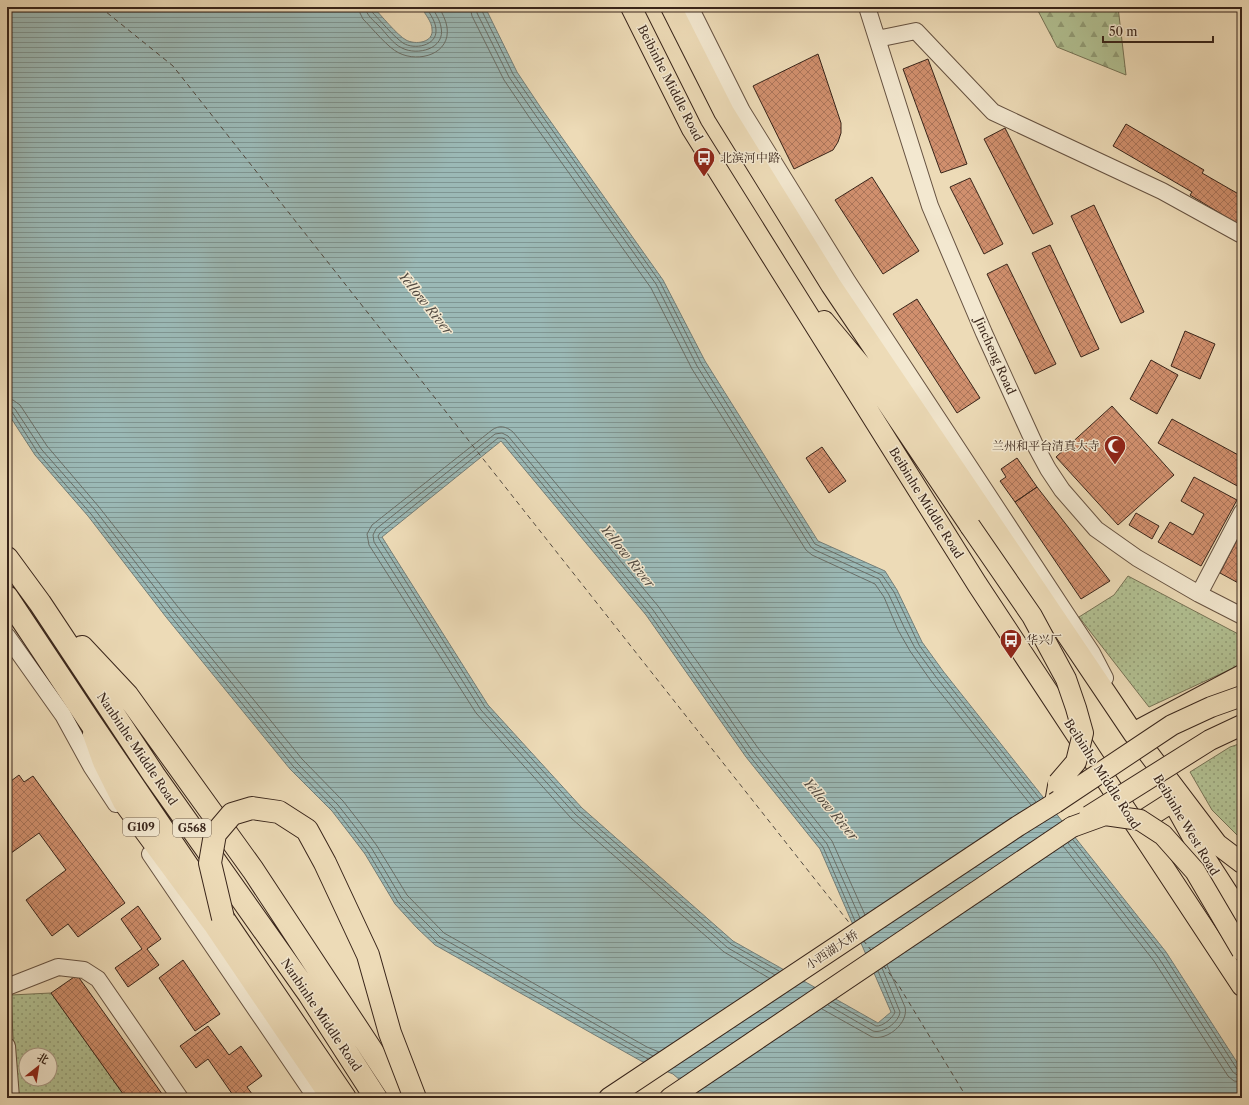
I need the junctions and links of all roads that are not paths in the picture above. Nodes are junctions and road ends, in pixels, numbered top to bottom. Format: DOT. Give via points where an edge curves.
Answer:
graph roads {
  1 [pos="631,7"];
  2 [pos="671,7"];
  3 [pos="690,7"];
  4 [pos="867,7"];
  5 [pos="877,39"];
  6 [pos="1242,233"];
  7 [pos="777,265"];
  8 [pos="1242,512"];
  9 [pos="7,558"];
  10 [pos="1199,594"];
  11 [pos="7,597"];
  12 [pos="40,602"];
  13 [pos="1242,616"];
  14 [pos="7,636"];
  15 [pos="1242,675"];
  16 [pos="1242,696"];
  17 [pos="1242,725"];
  18 [pos="1133,733"];
  19 [pos="1172,802"];
  20 [pos="1055,803"];
  21 [pos="1136,825"];
  22 [pos="1072,827"];
  23 [pos="1242,863"];
  24 [pos="1242,915"];
  25 [pos="218,921"];
  26 [pos="1242,951"];
  27 [pos="1242,986"];
  28 [pos="7,987"];
  29 [pos="7,1046"];
  30 [pos="10,1098"];
  31 [pos="180,1098"];
  32 [pos="316,1098"];
  33 [pos="331,1098"];
  34 [pos="345,1098"];
  35 [pos="376,1098"];
  36 [pos="403,1098"];
  37 [pos="415,1098"];
  38 [pos="609,1098"];
  39 [pos="670,1098"];
  1 -- 7 [label="main road, Beibinhe Middle Road" via="692,129"];
  2 -- 18 [label="main road" via="724,112 830,285"];
  3 -- 18 [label="street" via="742,111 852,288 1092,653"];
  4 -- 5 [label="street, Jincheng Road"];
  5 -- 6 [label="street" via="916,31 993,112 1162,191"];
  5 -- 10 [label="street, Jincheng Road" via="930,206 984,333 1048,469 1062,490 1096,529 1137,558"];
  7 -- 20 [label="main road, bridge" via="865,370 1032,616 1066,679 1083,733 1076,762 1058,783"];
  7 -- 21 [label="main road, Beibinhe Middle Road" via="977,584"];
  8 -- 10 [label="street"];
  9 -- 12 [label="highway, Nanbinhe Middle Road / G568"];
  10 -- 13 [label="street, Jincheng Road"];
  11 -- 25 [label="highway, Nanbinhe Middle Road / G568"];
  12 -- 35 [label="highway, Nanbinhe Middle Road / G568" via="154,775 309,994"];
  12 -- 36 [label="highway" via="127,695 253,870"];
  14 -- 32 [label="street" via="63,715 90,766"];
  15 -- 18 [label="main road"];
  16 -- 20 [label="main road, 小西湖大桥, bridge" via="1172,726"];
  17 -- 22 [label="main road, bridge" via="1210,740"];
  18 -- 19 [label="main road, Beibinhe West Road"];
  18 -- 23 [label="main road" via="1217,844"];
  19 -- 21 [label="main road"];
  19 -- 24 [label="main road, Beibinhe West Road"];
  20 -- 38 [label="main road, 小西湖大桥"];
  21 -- 27 [label="main road, Beibinhe Middle Road"];
  22 -- 26 [label="main road, bridge" via="1105,815 1140,820 1163,835 1195,871"];
  22 -- 39 [label="main road"];
  25 -- 33 [label="main road"];
  25 -- 34 [label="highway, Nanbinhe Middle Road / G568"];
  25 -- 37 [label="highway, bridge" via="210,863 215,834 232,814 252,808 279,812 307,830 368,955 390,1033"];
  28 -- 31 [label="street" via="58,967 84,970 98,978"];
  29 -- 30 [label="street"];
}
